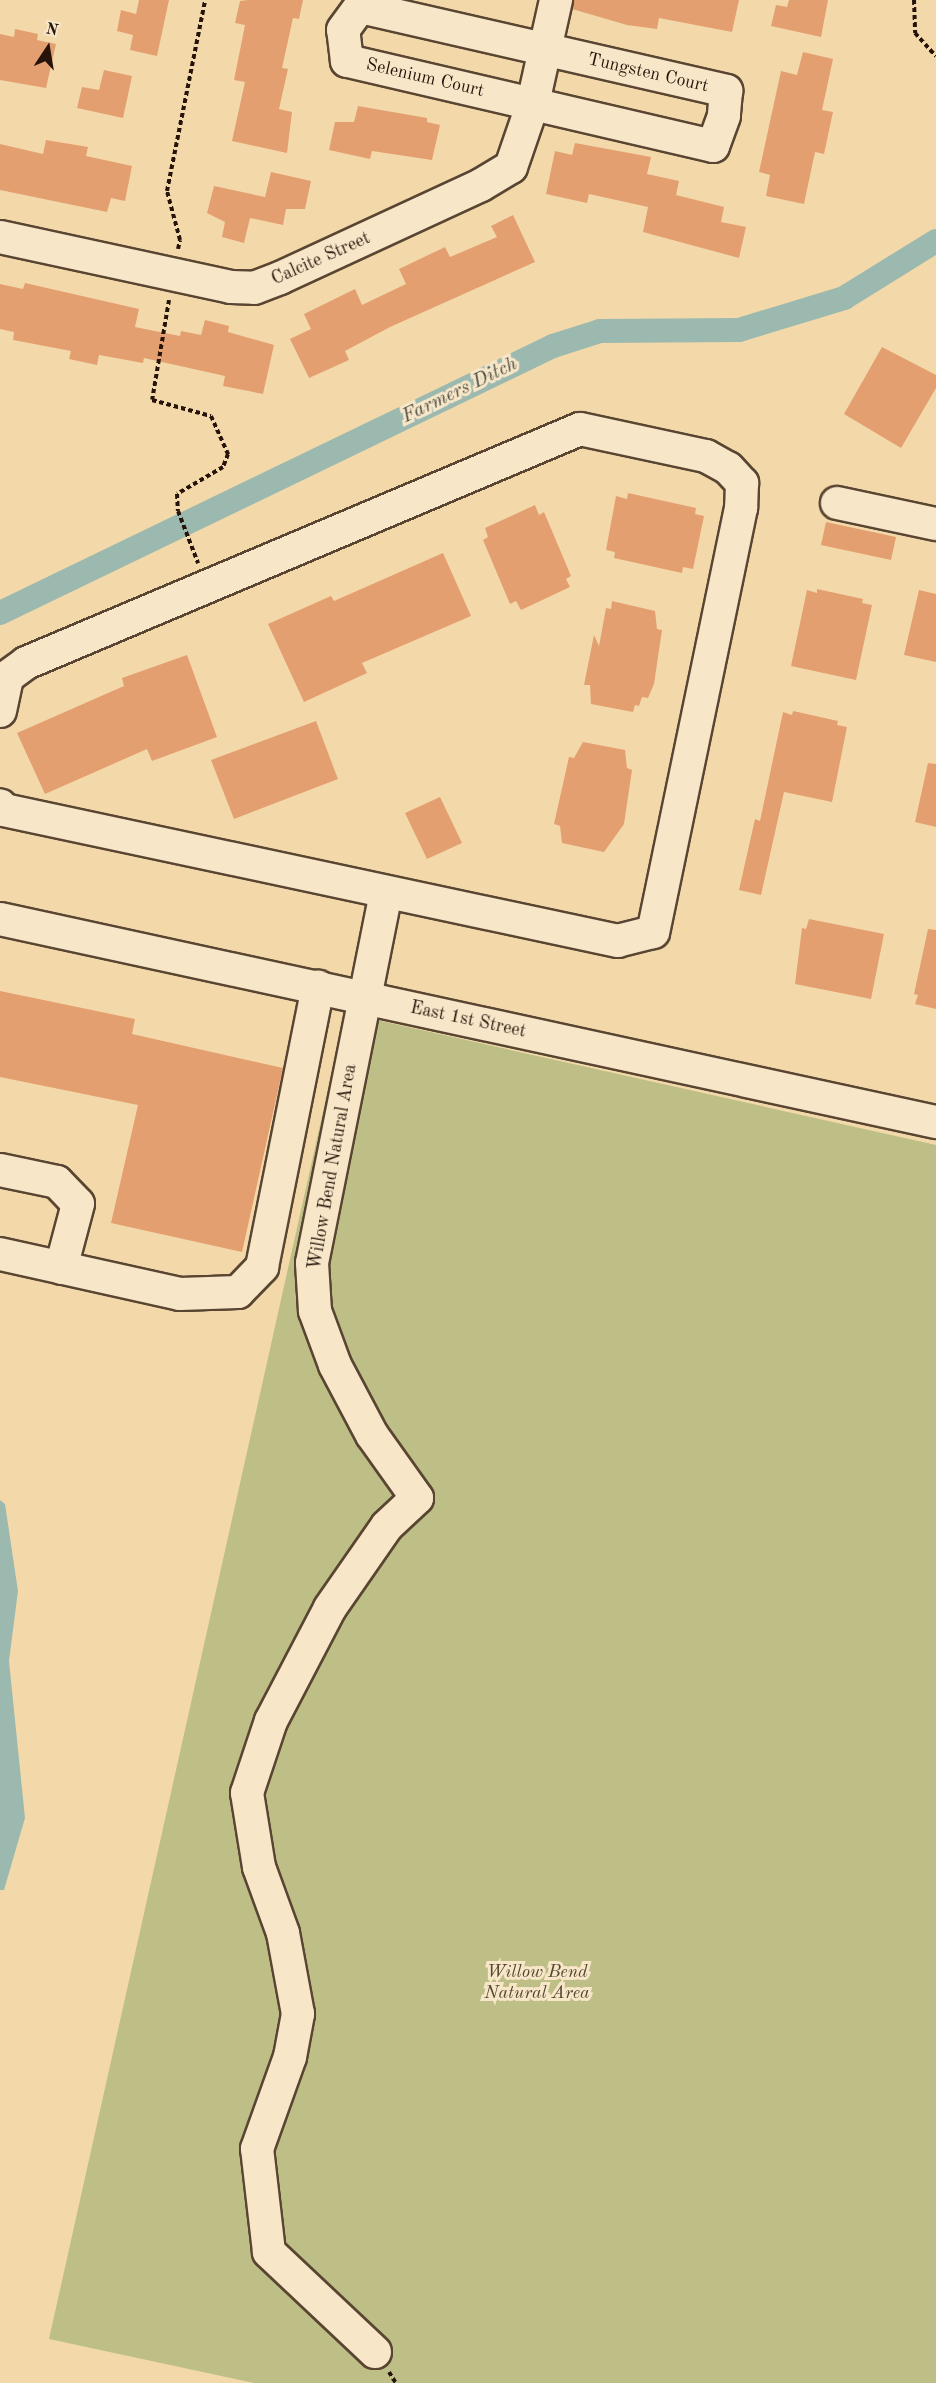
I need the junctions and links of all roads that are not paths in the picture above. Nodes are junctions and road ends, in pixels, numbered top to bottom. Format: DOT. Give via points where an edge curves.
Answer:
graph roads {
  1 [pos="556,0"];
  2 [pos="544,50"];
  3 [pos="533,103"];
  4 [pos="0,237"];
  5 [pos="837,503"];
  6 [pos="936,524"];
  7 [pos="0,711"];
  8 [pos="0,805"];
  9 [pos="386,892"];
  10 [pos="0,919"];
  11 [pos="318,987"];
  12 [pos="364,998"];
  13 [pos="936,1122"];
  14 [pos="0,1170"];
  15 [pos="0,1254"];
  16 [pos="61,1268"];
  17 [pos="375,2352"];
  1 -- 2 [label="street, Calcite Street"];
  2 -- 3 [label="street, Calcite Street"];
  2 -- 3 [label="street, Tungsten Court" via="726,91 724,116 714,146"];
  2 -- 3 [label="street, Selenium Court" via="360,7 343,30 347,61"];
  3 -- 4 [label="street, Calcite Street" via="511,167 481,185 254,288 172,275"];
  5 -- 6 [label="street"];
  7 -- 9 [label="street" via="7,677 26,663 580,429 706,456 728,468 742,483 741,508 653,932 618,941"];
  8 -- 9 [label="street" via="4,810"];
  9 -- 12 [label="street"];
  10 -- 11 [label="street, East 1st Street"];
  11 -- 12 [label="street, East 1st Street"];
  11 -- 16 [label="street" via="262,1267 238,1292 180,1294"];
  12 -- 13 [label="street, East 1st Street"];
  12 -- 17 [label="street, Willow Bend Natural Area" via="312,1263 315,1311 335,1365 367,1425 417,1498 387,1526 330,1608 271,1721 247,1793 259,1867 283,1933 298,2014 290,2056 257,2149 269,2252"];
  14 -- 16 [label="street" via="57,1182 78,1204"];
  15 -- 16 [label="street"];
}
